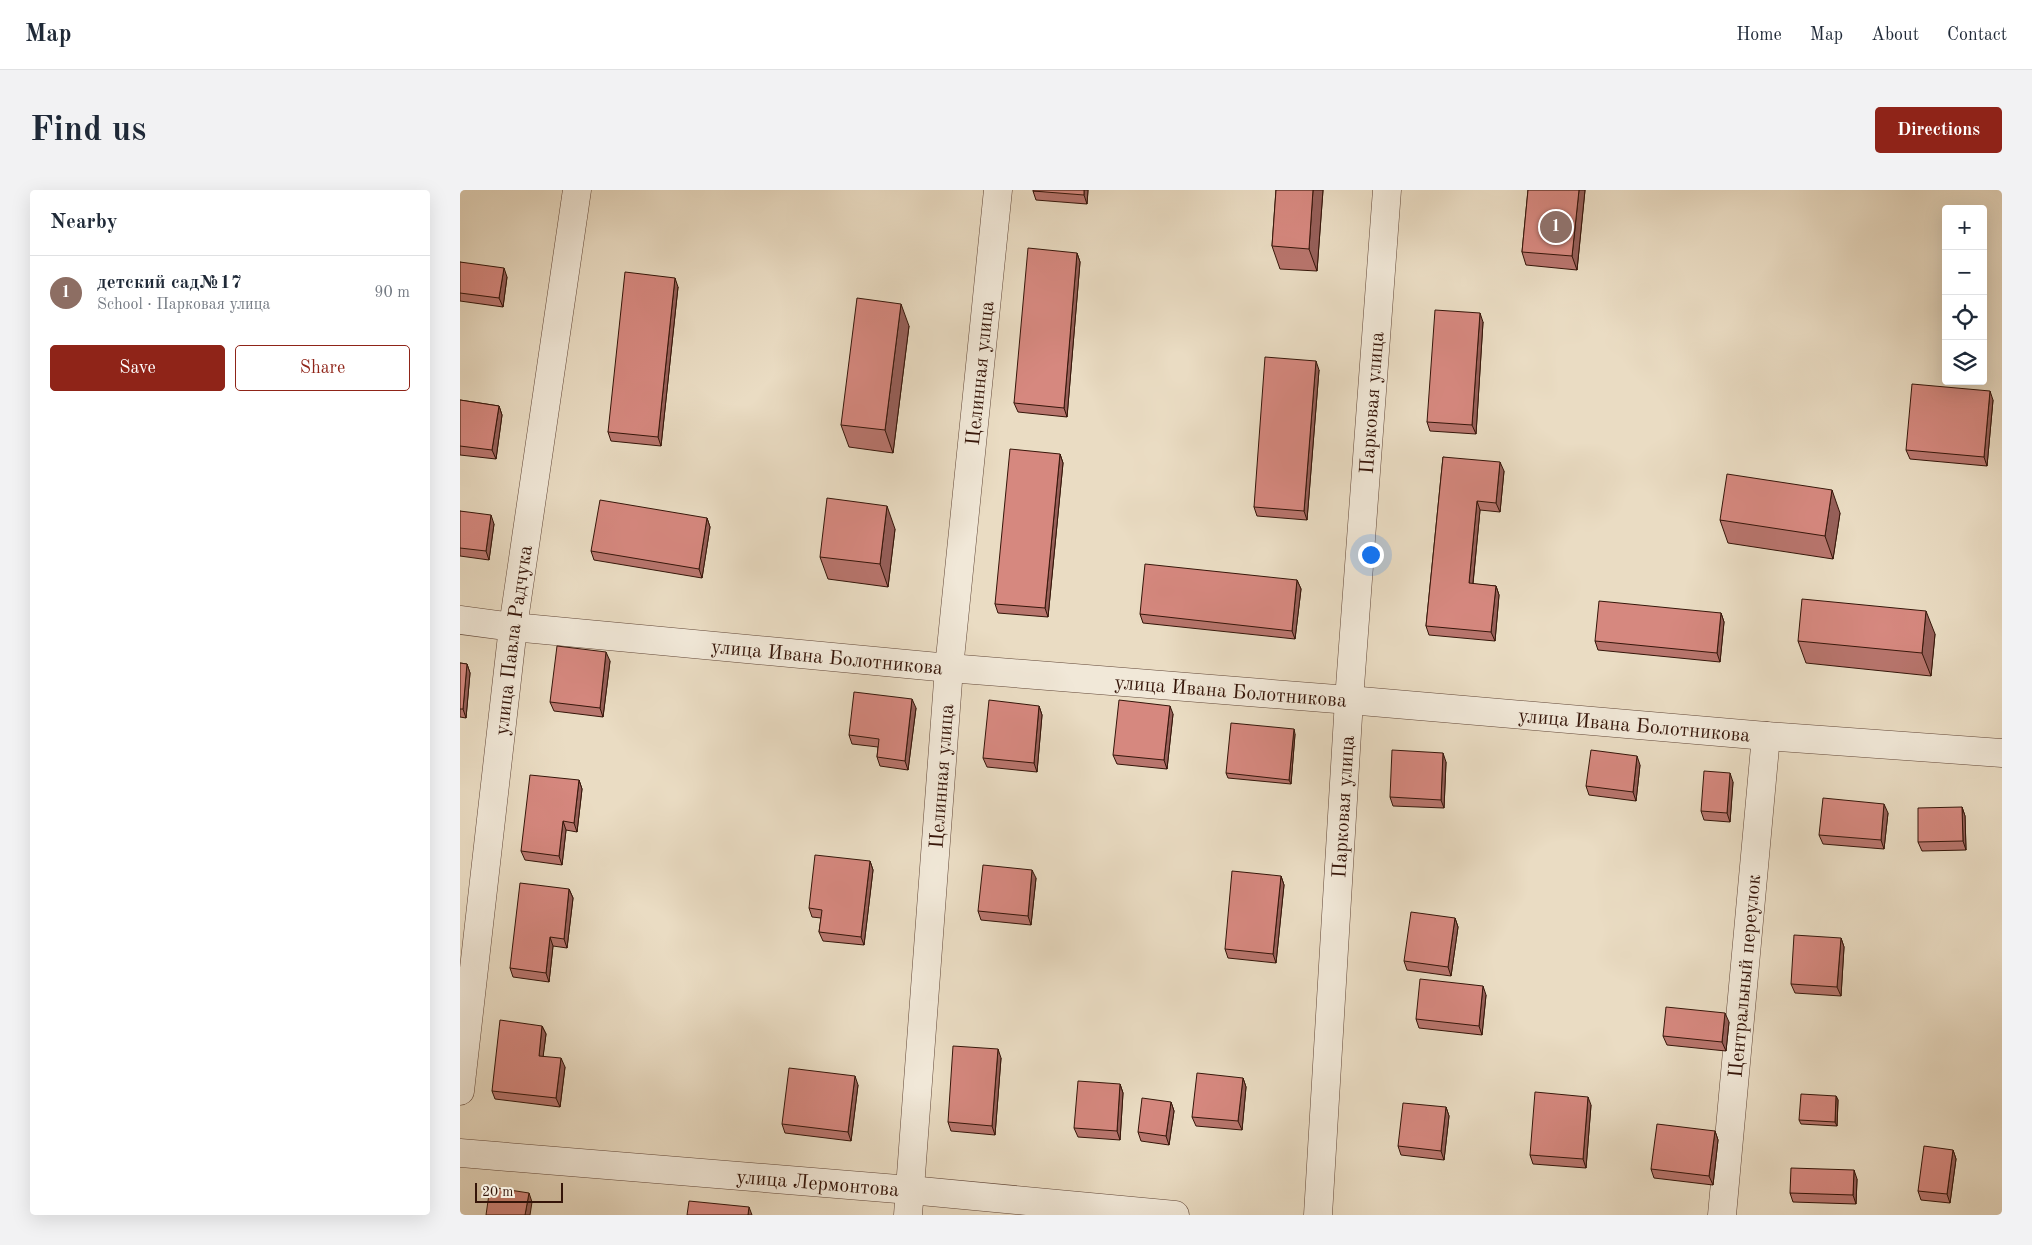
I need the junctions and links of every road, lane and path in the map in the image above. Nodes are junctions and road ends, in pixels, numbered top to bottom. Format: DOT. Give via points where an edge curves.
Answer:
graph roads {
  1 [pos="577,190"];
  2 [pos="998,190"];
  3 [pos="1387,190"];
  4 [pos="460,620"];
  5 [pos="513,627"];
  6 [pos="949,668"];
  7 [pos="1349,700"];
  8 [pos="1766,736"];
  9 [pos="2002,753"];
  10 [pos="460,1091"];
  11 [pos="460,1152"];
  12 [pos="909,1202"];
  13 [pos="1175,1215"];
  14 [pos="1318,1215"];
  15 [pos="1722,1215"];
  1 -- 5 [label="street, улица Павла Радчука"];
  2 -- 6 [label="street, Целинная улица"];
  3 -- 7 [label="street, Парковая улица"];
  4 -- 5 [label="street, улица Ивана Болотникова"];
  5 -- 6 [label="street, улица Ивана Болотникова"];
  5 -- 10 [label="street, улица Павла Радчука"];
  6 -- 7 [label="street, улица Ивана Болотникова"];
  6 -- 12 [label="street, Целинная улица"];
  7 -- 8 [label="street, улица Ивана Болотникова"];
  7 -- 14 [label="street, Парковая улица"];
  8 -- 9 [label="street, улица Ивана Болотникова"];
  8 -- 15 [label="street, Центральный переулок"];
  11 -- 12 [label="street, улица Лермонтова"];
  12 -- 13 [label="street, улица Лермонтова"];
}
